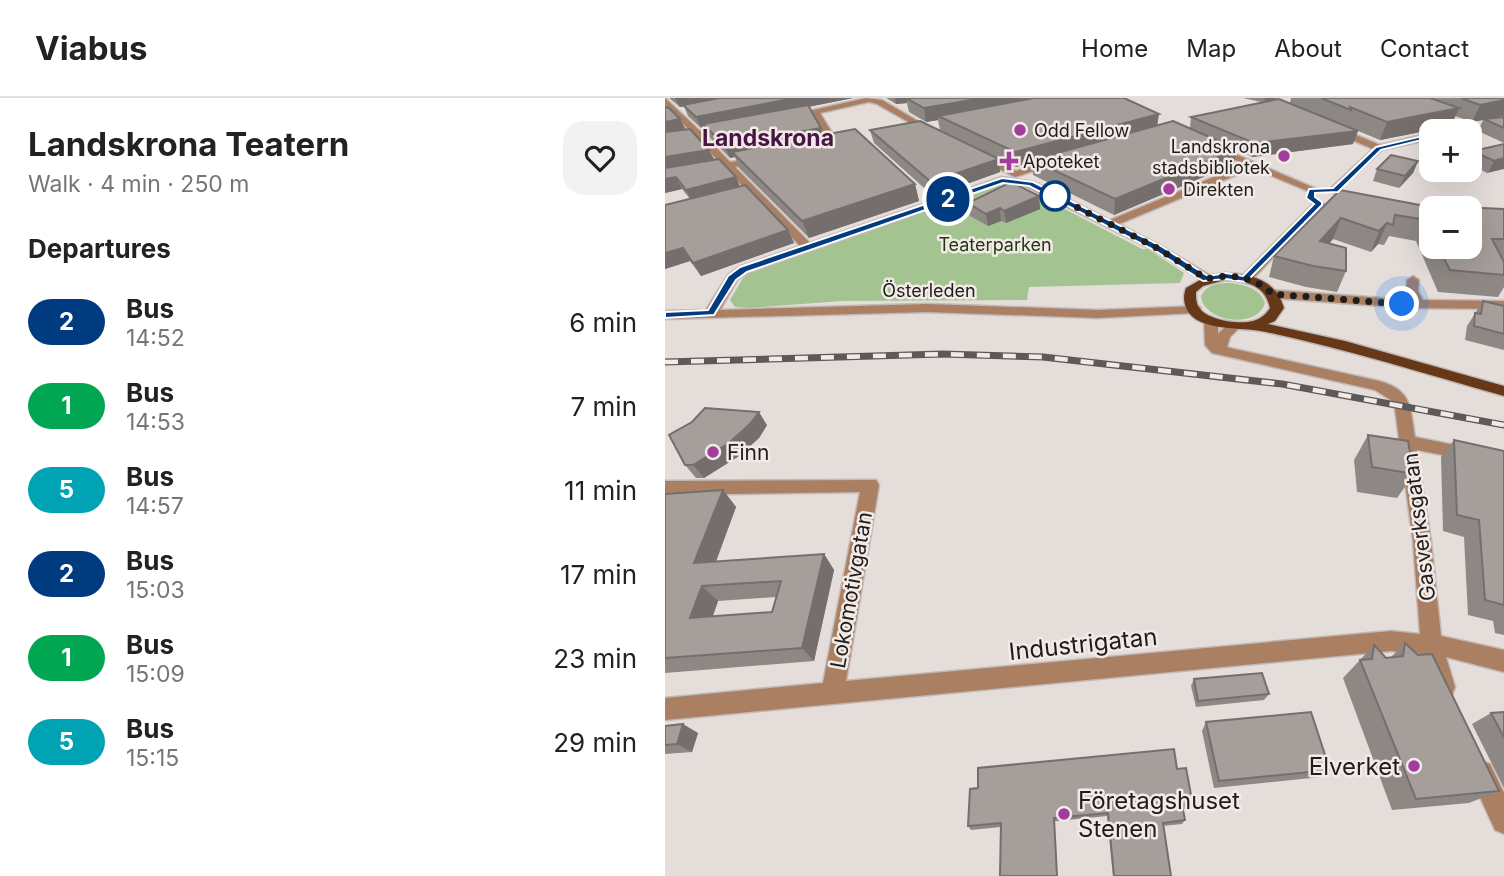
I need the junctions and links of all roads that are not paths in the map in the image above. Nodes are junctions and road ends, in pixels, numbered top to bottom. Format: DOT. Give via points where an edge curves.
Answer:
graph roads {
  1 [pos="1387,98"];
  2 [pos="871,99"];
  3 [pos="665,100"];
  4 [pos="817,107"];
  5 [pos="905,107"];
  6 [pos="894,110"];
  7 [pos="681,112"];
  8 [pos="665,115"];
  9 [pos="781,118"];
  10 [pos="1446,119"];
  11 [pos="1321,124"];
  12 [pos="945,125"];
  13 [pos="735,127"];
  14 [pos="926,129"];
  15 [pos="913,131"];
  16 [pos="698,134"];
  17 [pos="665,139"];
  18 [pos="1419,139"];
  19 [pos="949,140"];
  20 [pos="1204,143"];
  21 [pos="823,148"];
  22 [pos="1379,148"];
  23 [pos="971,151"];
  24 [pos="775,157"];
  25 [pos="1066,159"];
  26 [pos="729,165"];
  27 [pos="1251,165"];
  28 [pos="665,176"];
  29 [pos="1013,177"];
  30 [pos="1314,190"];
  31 [pos="754,191"];
  32 [pos="918,191"];
  33 [pos="741,194"];
  34 [pos="932,204"];
  35 [pos="1109,224"];
  36 [pos="807,247"];
  37 [pos="1207,279"];
  38 [pos="1246,279"];
  39 [pos="1413,280"];
  40 [pos="1272,294"];
  41 [pos="1134,295"];
  42 [pos="1044,296"];
  43 [pos="1419,304"];
  44 [pos="1504,304"];
  45 [pos="1194,309"];
  46 [pos="1042,311"];
  47 [pos="711,313"];
  48 [pos="1138,313"];
  49 [pos="665,315"];
  50 [pos="1273,315"];
  51 [pos="1211,320"];
  52 [pos="1255,325"];
  53 [pos="1234,326"];
  54 [pos="1350,348"];
  55 [pos="1228,354"];
  56 [pos="1504,391"];
  57 [pos="1409,442"];
  58 [pos="1504,461"];
  59 [pos="665,488"];
  60 [pos="1431,644"];
  61 [pos="1504,661"];
  62 [pos="832,695"];
  63 [pos="665,709"];
  64 [pos="1453,714"];
  65 [pos="1470,750"];
  66 [pos="1504,821"];
  1 -- 10 [label="street"];
  2 -- 4 [label="street" via="828,110"];
  2 -- 6 [label="street"];
  3 -- 7 [label="street"];
  4 -- 9 [label="street"];
  4 -- 21 [label="street" via="840,145"];
  5 -- 6 [label="street"];
  6 -- 14 [label="street"];
  7 -- 8 [label="street"];
  7 -- 16 [label="street"];
  11 -- 22 [label="street"];
  12 -- 14 [label="street"];
  13 -- 16 [label="street"];
  14 -- 15 [label="street"];
  14 -- 19 [label="street"];
  16 -- 17 [label="street"];
  16 -- 26 [label="street"];
  18 -- 22 [label="street"];
  20 -- 27 [label="street"];
  22 -- 30 [label="street" via="1341,193"];
  23 -- 29 [label="street"];
  24 -- 26 [label="street"];
  25 -- 29 [label="street"];
  26 -- 28 [label="street"];
  26 -- 31 [label="street"];
  27 -- 30 [label="street"];
  27 -- 35 [label="street"];
  29 -- 34 [label="street"];
  29 -- 35 [label="street"];
  30 -- 38 [label="street" via="1310,197 1325,205"];
  31 -- 33 [label="street"];
  31 -- 36 [label="street"];
  32 -- 34 [label="street"];
  34 -- 36 [label="street"];
  35 -- 37 [label="street"];
  36 -- 47 [label="street" via="743,270 732,278"];
  37 -- 38 [label="main road"];
  37 -- 45 [label="main road" via="1190,291"];
  38 -- 40 [label="main road"];
  39 -- 43 [label="street" via="1412,291"];
  40 -- 43 [label="street"];
  40 -- 50 [label="main road" via="1277,305"];
  41 -- 48 [label="street"];
  42 -- 46 [label="street"];
  43 -- 44 [label="street"];
  45 -- 48 [label="street, Österleden"];
  45 -- 51 [label="main road"];
  46 -- 47 [label="street, Österleden" via="927,308"];
  46 -- 48 [label="street, Österleden"];
  47 -- 49 [label="street, Österleden"];
  50 -- 52 [label="main road"];
  50 -- 54 [label="main road" via="1294,328"];
  51 -- 53 [label="main road"];
  51 -- 55 [label="street" via="1212,345"];
  52 -- 53 [label="main road"];
  52 -- 54 [label="main road"];
  53 -- 55 [label="street" via="1220,344"];
  54 -- 56 [label="main road"];
  55 -- 57 [label="street, Gasverksgatan" via="1386,388 1401,400"];
  57 -- 58 [label="street"];
  57 -- 60 [label="street, Gasverksgatan"];
  59 -- 62 [label="street, Lokomotivgatan" via="870,485"];
  60 -- 61 [label="street, Industrigatan"];
  60 -- 62 [label="street, Industrigatan" via="1391,641"];
  60 -- 64 [label="street, Gasverksgatan"];
  62 -- 63 [label="street, Industrigatan"];
  65 -- 66 [label="street"];
}
